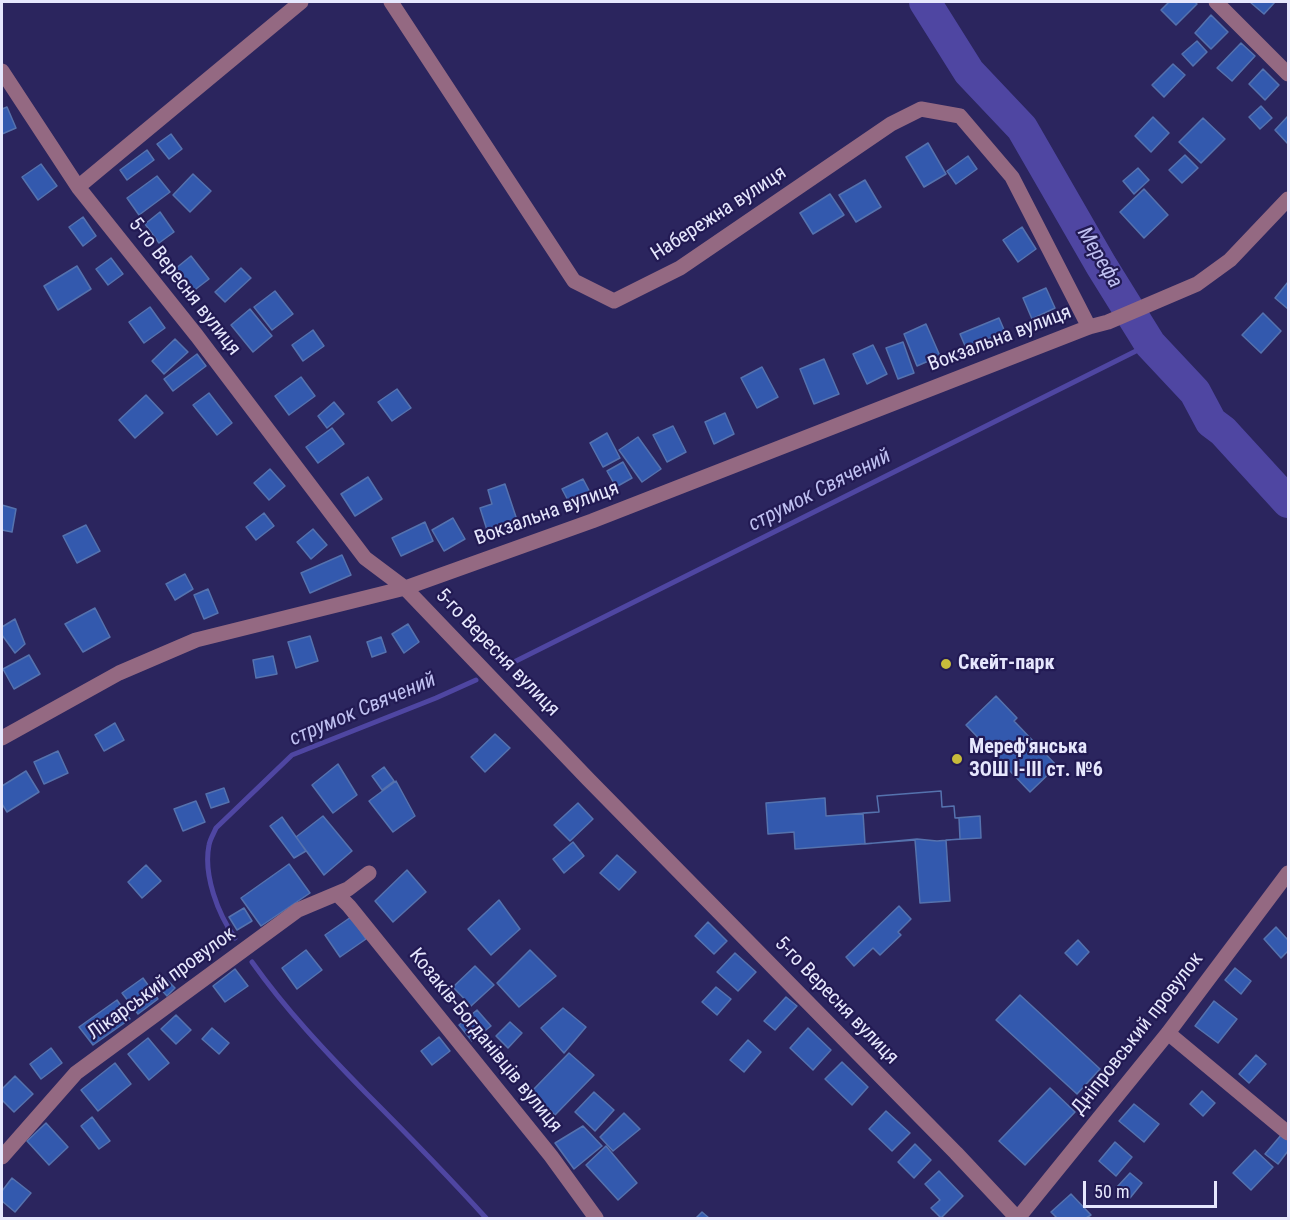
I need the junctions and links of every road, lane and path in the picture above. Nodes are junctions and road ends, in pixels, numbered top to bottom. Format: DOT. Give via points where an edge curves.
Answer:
graph roads {
  1 [pos="301,2"];
  2 [pos="391,2"];
  3 [pos="1216,2"];
  4 [pos="2,71"];
  5 [pos="1288,74"];
  6 [pos="78,187"];
  7 [pos="1288,199"];
  8 [pos="1089,327"];
  9 [pos="405,588"];
  10 [pos="2,738"];
  11 [pos="369,873"];
  12 [pos="1288,873"];
  13 [pos="337,894"];
  14 [pos="1168,1033"];
  15 [pos="1288,1133"];
  16 [pos="2,1157"];
  17 [pos="596,1218"];
  18 [pos="1018,1218"];
  1 -- 6 [label="street"];
  2 -- 8 [label="street, Набережна вулиця" via="574,281 614,301 680,268 891,124 921,109 960,116 1012,177"];
  3 -- 5 [label="street"];
  4 -- 6 [label="street, 5-го Вересня вулиця"];
  6 -- 9 [label="street, 5-го Вересня вулиця" via="365,558"];
  7 -- 8 [label="street, Вокзальна вулиця" via="1230,260 1197,284"];
  8 -- 9 [label="street, Вокзальна вулиця" via="592,521"];
  9 -- 10 [label="street, Вокзальна вулиця" via="196,640 119,673"];
  9 -- 18 [label="street, 5-го Вересня вулиця"];
  11 -- 13 [label="street, Лікарський провулок"];
  12 -- 14 [label="street, Дніпровський провулок"];
  13 -- 16 [label="street, Лікарський провулок" via="298,910 76,1073"];
  13 -- 17 [label="street, Козаків-Богданівців вулиця" via="551,1156"];
  14 -- 15 [label="street"];
  14 -- 18 [label="street, Дніпровський провулок"];
}
